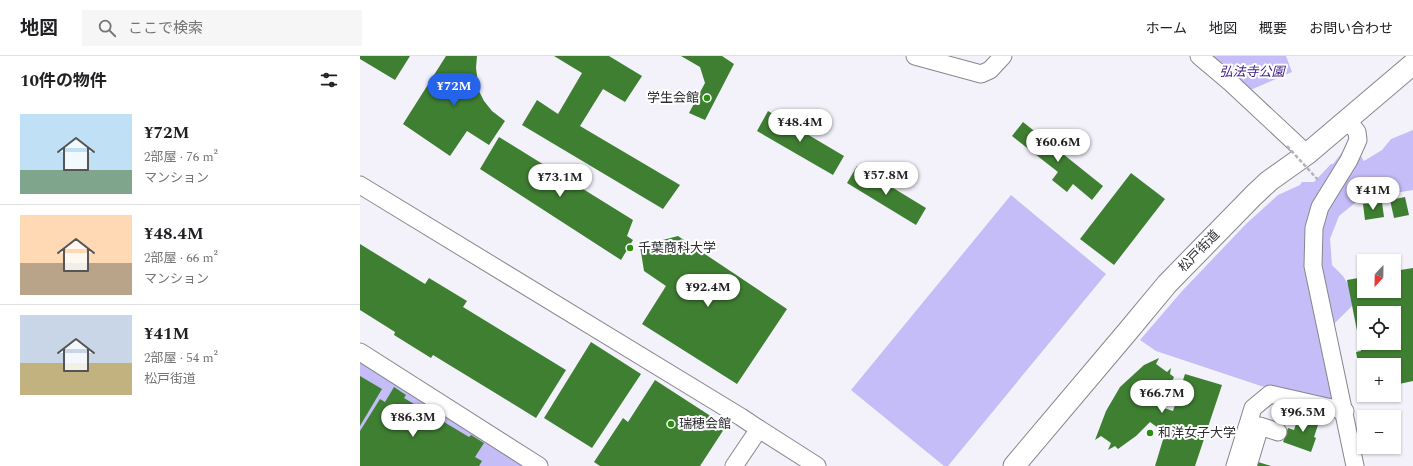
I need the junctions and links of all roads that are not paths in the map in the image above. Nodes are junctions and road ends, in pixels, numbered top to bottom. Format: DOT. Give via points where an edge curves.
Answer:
graph roads {
  1 [pos="915,56"];
  2 [pos="1002,56"];
  3 [pos="1199,56"];
  4 [pos="1413,64"];
  5 [pos="1348,119"];
  6 [pos="1307,154"];
  7 [pos="360,185"];
  8 [pos="360,352"];
  9 [pos="1345,411"];
  10 [pos="759,429"];
  11 [pos="1278,432"];
  12 [pos="539,466"];
  13 [pos="734,466"];
  14 [pos="817,466"];
  15 [pos="1014,466"];
  16 [pos="1235,466"];
  17 [pos="1248,466"];
  18 [pos="1355,466"];
  1 -- 2 [label="street" via="981,74 990,70"];
  3 -- 6 [label="street"];
  4 -- 5 [label="main road, 松戸街道"];
  5 -- 6 [label="main road, 松戸街道"];
  5 -- 9 [label="street" via="1357,132 1358,140 1349,160 1320,207 1314,228 1313,266"];
  6 -- 15 [label="main road, 松戸街道" via="1269,181 1166,284"];
  7 -- 10 [label="street"];
  8 -- 12 [label="street"];
  9 -- 16 [label="street" via="1270,394 1253,408"];
  9 -- 18 [label="street"];
  10 -- 13 [label="street"];
  10 -- 14 [label="street"];
  11 -- 17 [label="street" via="1260,426"];
}
